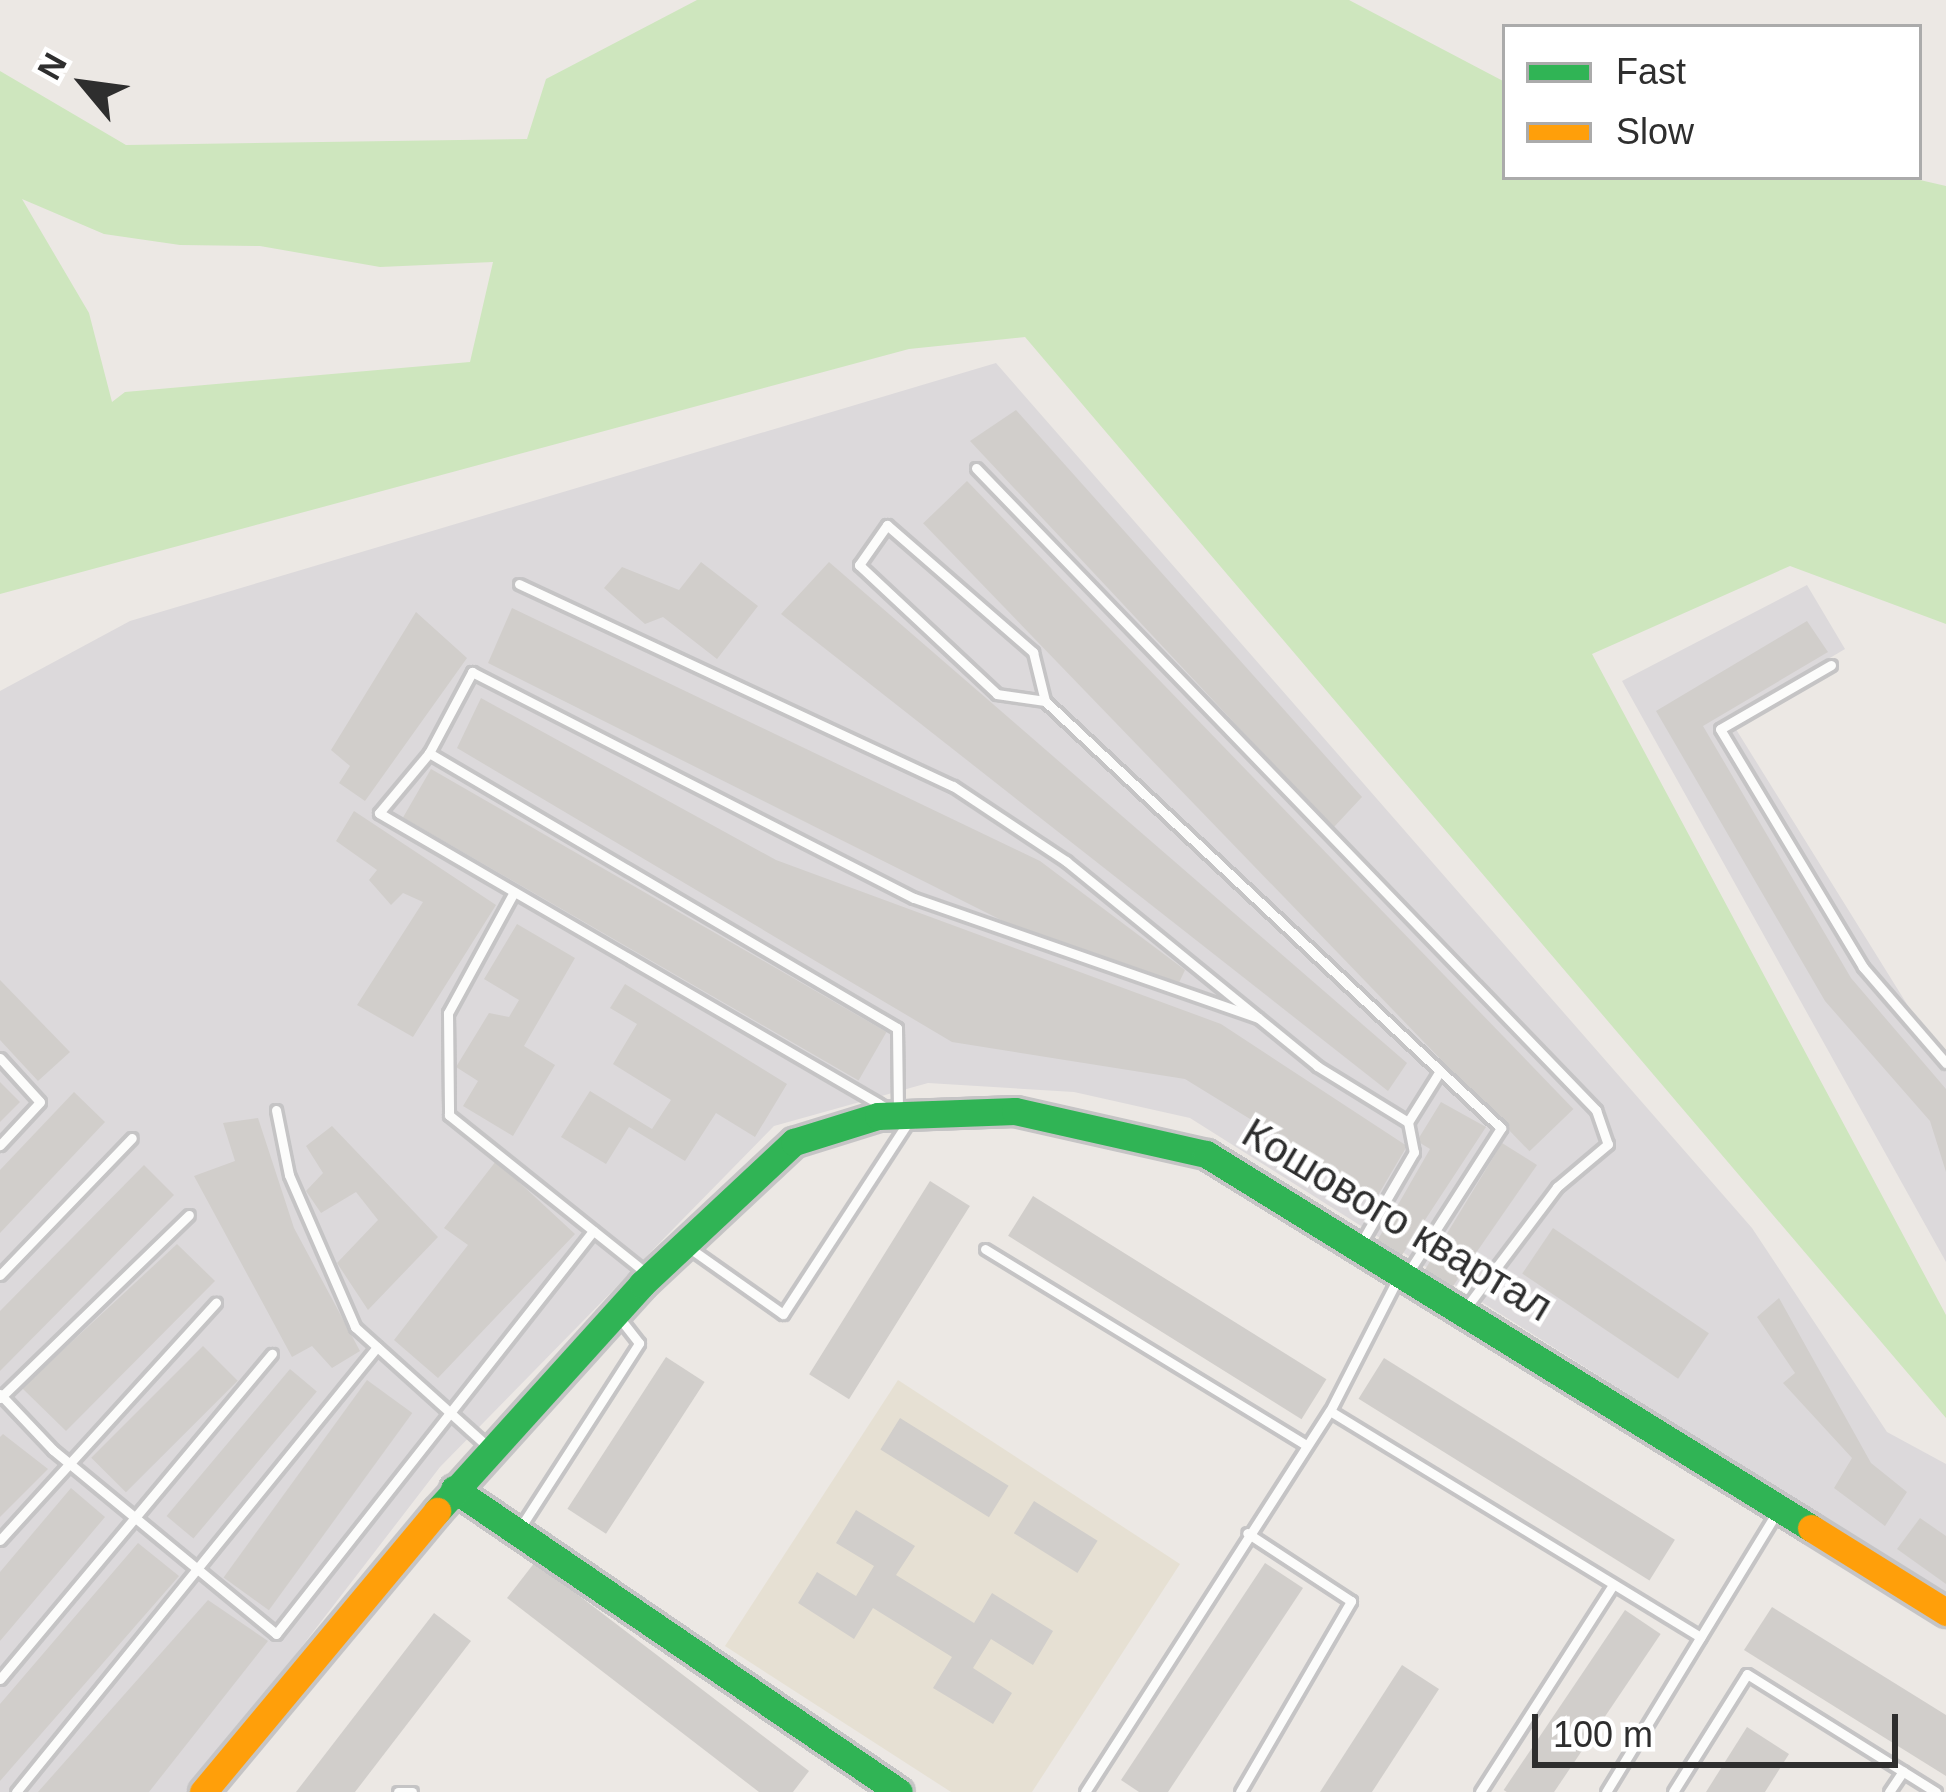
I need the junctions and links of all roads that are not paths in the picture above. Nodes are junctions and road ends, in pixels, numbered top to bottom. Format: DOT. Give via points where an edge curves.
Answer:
graph roads {
  1 [pos="976,468"];
  2 [pos="519,584"];
  3 [pos="1831,665"];
  4 [pos="1045,700"];
  5 [pos="429,753"];
  6 [pos="514,892"];
  7 [pos="1258,1018"];
  8 [pos="0,1058"];
  9 [pos="1946,1063"];
  10 [pos="1440,1071"];
  11 [pos="276,1110"];
  12 [pos="906,1114"];
  13 [pos="1408,1122"];
  14 [pos="132,1138"];
  15 [pos="0,1145"];
  16 [pos="189,1215"];
  17 [pos="593,1232"];
  18 [pos="1361,1243"];
  19 [pos="683,1244"];
  20 [pos="985,1249"];
  21 [pos="1406,1271"];
  22 [pos="0,1275"];
  23 [pos="650,1277"];
  24 [pos="216,1303"];
  25 [pos="1465,1309"];
  26 [pos="616,1313"];
  27 [pos="377,1348"];
  28 [pos="272,1354"];
  29 [pos="1,1396"];
  30 [pos="1330,1411"];
  31 [pos="448,1412"];
  32 [pos="1304,1444"];
  33 [pos="491,1449"];
  34 [pos="70,1464"];
  35 [pos="454,1489"];
  36 [pos="1779,1508"];
  37 [pos="137,1520"];
  38 [pos="517,1532"];
  39 [pos="1247,1533"];
  40 [pos="0,1540"];
  41 [pos="202,1573"];
  42 [pos="1613,1586"];
  43 [pos="1946,1612"];
  44 [pos="1700,1637"];
  45 [pos="0,1679"];
  46 [pos="1903,1772"];
  47 [pos="16,1792"];
  48 [pos="203,1792"];
  49 [pos="398,1792"];
  50 [pos="412,1792"];
  51 [pos="899,1792"];
  52 [pos="1085,1792"];
  53 [pos="1240,1792"];
  54 [pos="1480,1792"];
  55 [pos="1606,1792"];
  56 [pos="1673,1792"];
  57 [pos="1889,1792"];
  58 [pos="1936,1792"];
  1 -- 25 [label="lane" via="1596,1110 1608,1144 1557,1186"];
  2 -- 7 [label="lane" via="953,786 1066,861"];
  3 -- 9 [label="lane" via="1720,729 1863,967"];
  4 -- 4 [label="lane" via="1033,652 887,525 859,565 997,694"];
  4 -- 10 [label="lane"];
  5 -- 6 [label="lane" via="379,813"];
  5 -- 7 [label="lane" via="472,672 914,898 1164,993"];
  5 -- 12 [label="lane" via="897,1028"];
  6 -- 12 [label="lane"];
  6 -- 17 [label="lane" via="448,1013 448,1115"];
  7 -- 13 [label="lane"];
  8 -- 15 [label="lane" via="40,1102"];
  10 -- 13 [label="lane"];
  10 -- 21 [label="lane" via="1501,1128"];
  11 -- 27 [label="lane" via="289,1175 355,1327"];
  12 -- 18 [label="street, Кошового квартал" via="1015,1111 1206,1154"];
  12 -- 19 [label="street, Кошового квартал" via="794,1142"];
  12 -- 19 [label="lane" via="782,1314"];
  13 -- 18 [label="lane" via="1414,1152"];
  14 -- 22 [label="lane"];
  16 -- 29 [label="lane"];
  17 -- 23 [label="lane"];
  17 -- 31 [label="lane"];
  18 -- 21 [label="street, Кошового квартал"];
  19 -- 23 [label="street, Кошового квартал"];
  20 -- 32 [label="lane"];
  21 -- 25 [label="street, Кошового квартал"];
  21 -- 30 [label="lane"];
  23 -- 26 [label="street, Кошового квартал"];
  24 -- 34 [label="lane"];
  25 -- 36 [label="street, Кошового квартал"];
  26 -- 33 [label="street, Кошового квартал"];
  26 -- 38 [label="lane" via="639,1343"];
  27 -- 31 [label="lane"];
  27 -- 41 [label="lane"];
  28 -- 37 [label="lane"];
  29 -- 34 [label="lane"];
  30 -- 32 [label="lane"];
  30 -- 42 [label="lane"];
  31 -- 33 [label="lane"];
  31 -- 41 [label="lane" via="276,1634"];
  32 -- 39 [label="lane"];
  33 -- 35 [label="street, Кошового квартал"];
  34 -- 37 [label="lane"];
  34 -- 40 [label="lane"];
  35 -- 38 [label="street"];
  35 -- 48 [label="street, Кошового квартал"];
  36 -- 43 [label="street, Кошового квартал"];
  36 -- 44 [label="lane"];
  37 -- 41 [label="lane"];
  37 -- 45 [label="lane"];
  38 -- 51 [label="street"];
  39 -- 52 [label="lane"];
  39 -- 53 [label="lane" via="1351,1601"];
  41 -- 47 [label="lane"];
  42 -- 44 [label="lane"];
  42 -- 54 [label="lane"];
  44 -- 55 [label="lane"];
  46 -- 56 [label="lane" via="1747,1674"];
  46 -- 57 [label="lane"];
  46 -- 58 [label="lane"];
  49 -- 50 [label="lane"];
}
